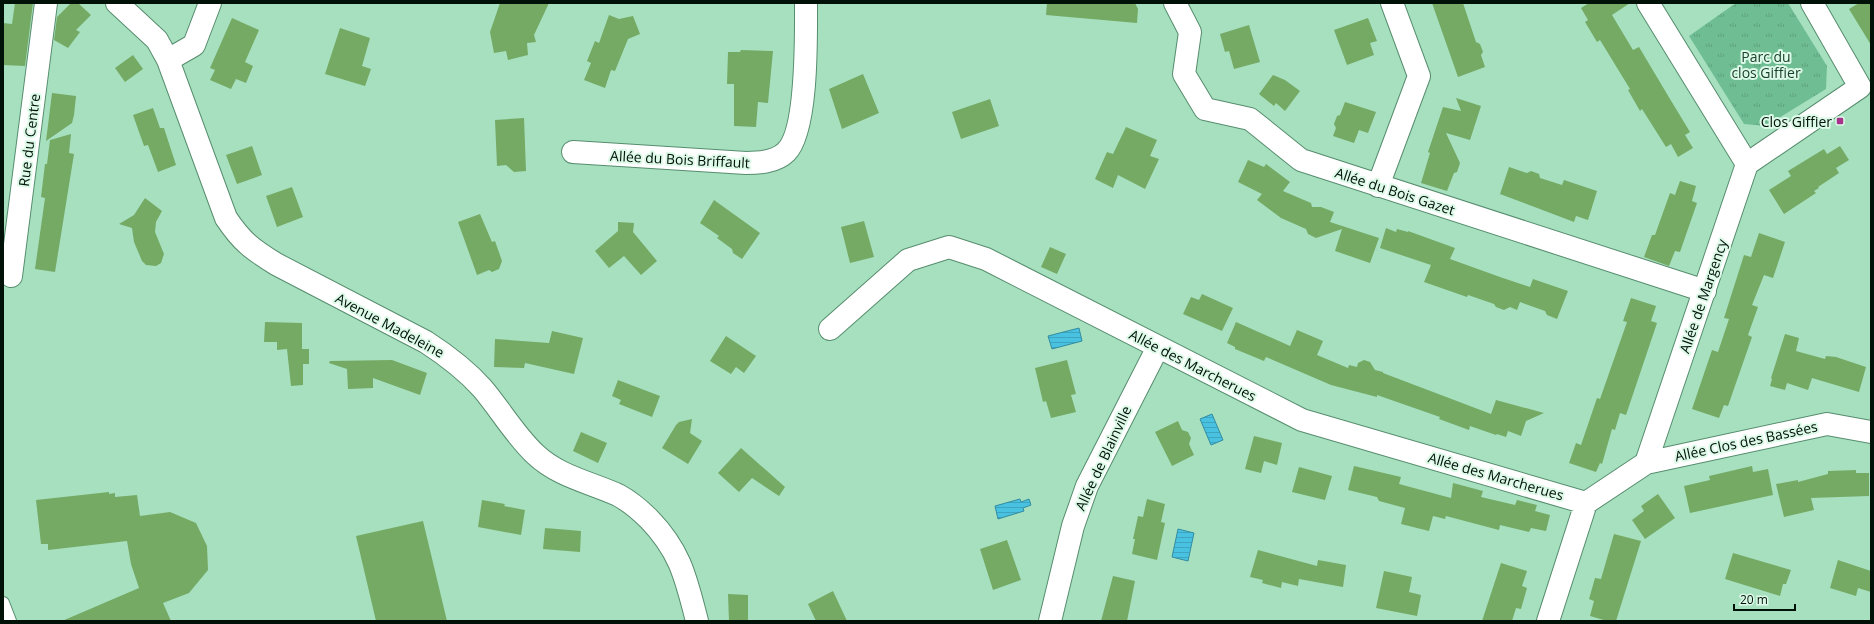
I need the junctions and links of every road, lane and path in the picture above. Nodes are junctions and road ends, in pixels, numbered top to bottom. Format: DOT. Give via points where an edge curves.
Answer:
graph roads {
  1 [pos="46,3"];
  2 [pos="117,3"];
  3 [pos="210,3"];
  4 [pos="806,3"];
  5 [pos="1175,3"];
  6 [pos="1392,3"];
  7 [pos="1648,3"];
  8 [pos="1812,3"];
  9 [pos="168,60"];
  10 [pos="1866,88"];
  11 [pos="573,152"];
  12 [pos="1747,164"];
  13 [pos="1378,186"];
  14 [pos="11,276"];
  15 [pos="1705,291"];
  16 [pos="830,329"];
  17 [pos="1158,347"];
  18 [pos="1871,432"];
  19 [pos="1646,463"];
  20 [pos="1586,503"];
  21 [pos="3,603"];
  22 [pos="10,621"];
  23 [pos="697,621"];
  24 [pos="1050,621"];
  25 [pos="1548,621"];
  1 -- 14 [label="street, Rue du Centre"];
  2 -- 9 [label="street, Avenue Madeleine" via="157,40"];
  3 -- 9 [label="street" via="194,45"];
  4 -- 11 [label="street, Allée du Bois Briffault" via="805,67 799,117 795,139 786,153 767,162 746,163"];
  5 -- 13 [label="street, Allée du Bois Gazet" via="1190,32 1184,74 1205,109 1250,119 1301,160"];
  6 -- 13 [label="street" via="1419,76"];
  7 -- 12 [label="street"];
  8 -- 10 [label="street"];
  9 -- 23 [label="street, Avenue Madeleine" via="226,218 238,236 276,264 448,356 482,388 520,437 543,461 565,474 618,496 645,514 674,548"];
  10 -- 12 [label="street"];
  12 -- 15 [label="street, Allée de Margency"];
  13 -- 15 [label="street, Allée du Bois Gazet"];
  15 -- 19 [label="street, Allée de Margency"];
  16 -- 17 [label="street, Allée des Marcherues" via="908,260 949,248 986,259"];
  17 -- 20 [label="street, Allée des Marcherues" via="1302,420"];
  17 -- 24 [label="street, Allée de Blainville" via="1079,506"];
  18 -- 19 [label="street, Allée Clos des Bassées" via="1827,424"];
  19 -- 20 [label="street"];
  20 -- 25 [label="street"];
  21 -- 22 [label="lane"];
}
